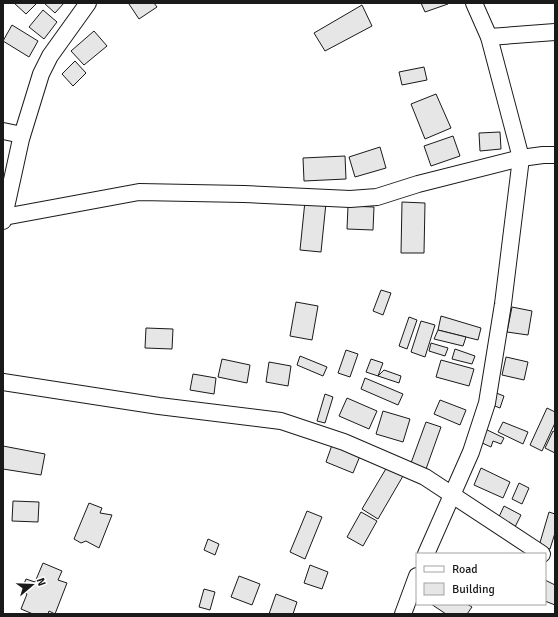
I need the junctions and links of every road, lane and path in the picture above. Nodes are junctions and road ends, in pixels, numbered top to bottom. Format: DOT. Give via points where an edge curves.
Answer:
graph roads {
  1 [pos="88,3"];
  2 [pos="474,3"];
  3 [pos="555,32"];
  4 [pos="489,37"];
  5 [pos="3,131"];
  6 [pos="22,135"];
  7 [pos="555,155"];
  8 [pos="521,158"];
  9 [pos="3,219"];
  10 [pos="3,382"];
  11 [pos="453,494"];
  12 [pos="426,553"];
  13 [pos="541,553"];
  14 [pos="546,556"];
  15 [pos="555,561"];
  16 [pos="416,579"];
  17 [pos="403,614"];
  1 -- 6 [label="street" via="50,56 41,74"];
  2 -- 4 [label="street"];
  3 -- 4 [label="street"];
  4 -- 8 [label="street"];
  5 -- 6 [label="street"];
  6 -- 9 [label="street"];
  7 -- 8 [label="street"];
  8 -- 9 [label="street" via="377,197 139,192"];
  8 -- 11 [label="street" via="503,304 487,403 477,436"];
  10 -- 11 [label="street" via="159,406 281,421 390,461 425,477"];
  11 -- 12 [label="street"];
  11 -- 13 [label="street"];
  14 -- 15 [label="street"];
  16 -- 17 [label="street"];
}
